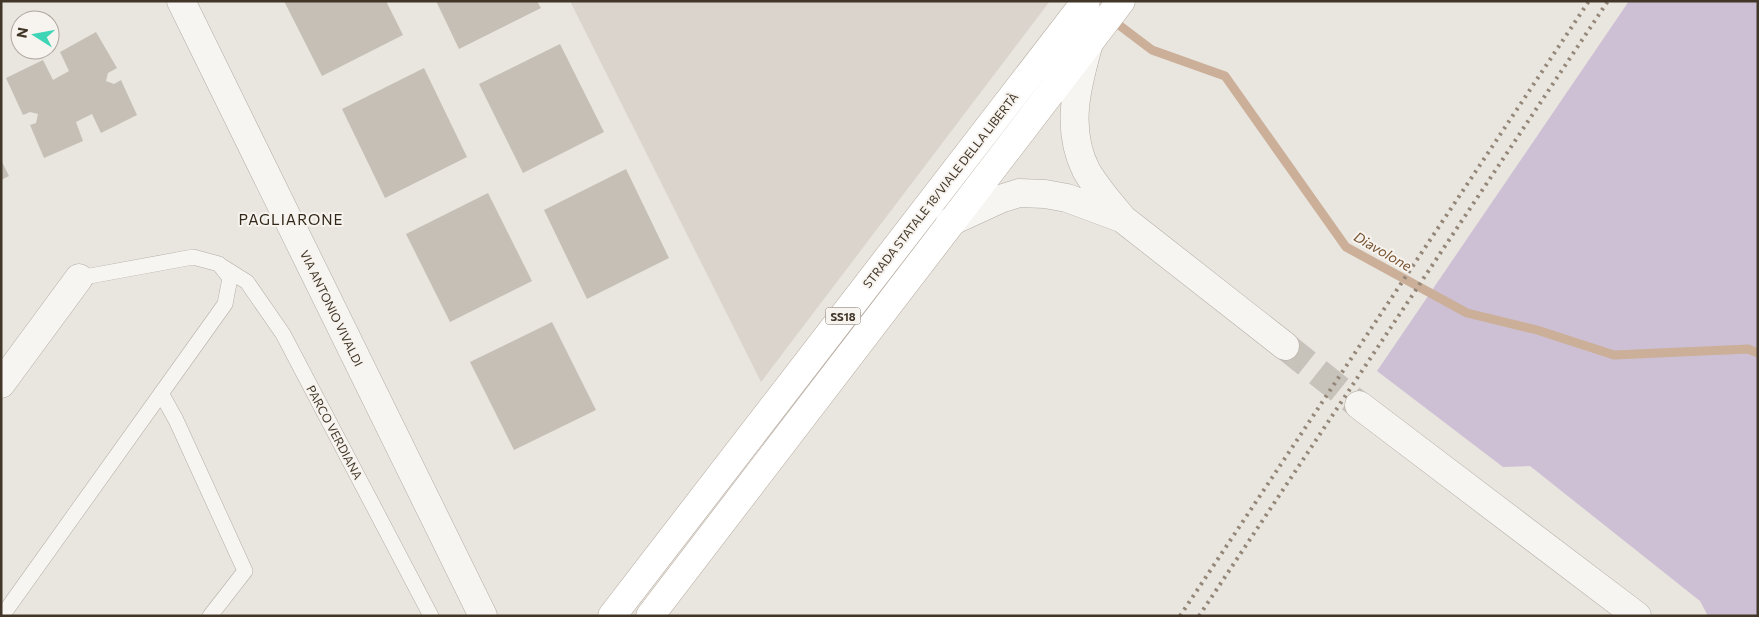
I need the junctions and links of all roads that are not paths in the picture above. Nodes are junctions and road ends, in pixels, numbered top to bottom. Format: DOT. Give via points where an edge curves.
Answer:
graph roads {
  1 [pos="181,1"];
  2 [pos="1120,2"];
  3 [pos="1080,9"];
  4 [pos="1094,36"];
  5 [pos="1123,219"];
  6 [pos="950,222"];
  7 [pos="219,264"];
  8 [pos="79,278"];
  9 [pos="1285,346"];
  10 [pos="1,384"];
  11 [pos="161,393"];
  12 [pos="1359,405"];
  13 [pos="2,616"];
  14 [pos="210,616"];
  15 [pos="431,616"];
  16 [pos="483,616"];
  17 [pos="612,616"];
  18 [pos="650,616"];
  19 [pos="1637,616"];
  1 -- 16 [label="street, VIA ANTONIO VIVALDI"];
  2 -- 4 [label="main road, SS18"];
  3 -- 17 [label="main road, STRADA STATALE 18/VIALE DELLA LIBERTÀ / SS18"];
  4 -- 5 [label="street" via="1080,74 1074,125 1078,150 1091,176"];
  4 -- 6 [label="main road, SS18"];
  5 -- 6 [label="street" via="1067,198 1019,193"];
  5 -- 9 [label="street"];
  6 -- 18 [label="main road, SS18"];
  7 -- 8 [label="lane, PARCO VERDIANA" via="193,257"];
  7 -- 11 [label="lane" via="230,278 224,304"];
  7 -- 15 [label="lane, PARCO VERDIANA" via="247,282 284,334"];
  8 -- 10 [label="street, PARCO VERDIANA"];
  11 -- 13 [label="lane"];
  11 -- 14 [label="lane" via="245,571"];
  12 -- 19 [label="street"];
}
